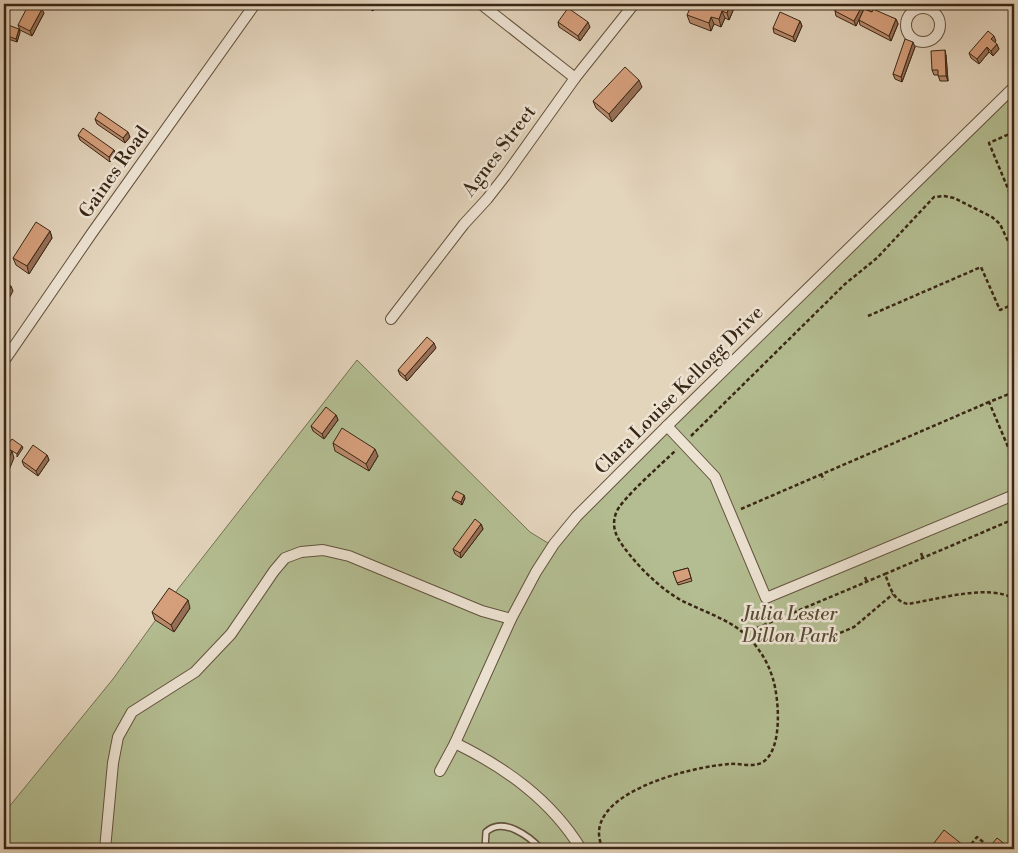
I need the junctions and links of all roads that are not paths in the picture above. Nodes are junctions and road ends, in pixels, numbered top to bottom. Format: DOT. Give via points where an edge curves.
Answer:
graph roads {
  1 [pos="255,4"];
  2 [pos="481,4"];
  3 [pos="634,4"];
  4 [pos="576,78"];
  5 [pos="1014,87"];
  6 [pos="390,319"];
  7 [pos="4,361"];
  8 [pos="667,426"];
  9 [pos="1014,495"];
  10 [pos="511,619"];
  11 [pos="455,742"];
  12 [pos="440,771"];
  13 [pos="105,849"];
  14 [pos="486,849"];
  15 [pos="541,849"];
  16 [pos="581,849"];
  1 -- 7 [label="street, Gaines Road"];
  2 -- 4 [label="street"];
  3 -- 4 [label="street, Agnes Street"];
  4 -- 6 [label="street, Agnes Street" via="505,176"];
  5 -- 8 [label="street, Clara Louise Kellogg Drive"];
  8 -- 9 [label="street" via="715,477 766,598"];
  8 -- 10 [label="street, Clara Louise Kellogg Drive" via="577,516 554,544"];
  10 -- 11 [label="street, Clara Louise Kellogg Drive"];
  10 -- 13 [label="street" via="482,611 349,556 323,550 285,558 231,634 195,672 132,712 118,737"];
  11 -- 12 [label="street, Clara Louise Kellogg Drive"];
  11 -- 16 [label="street" via="526,787 546,804"];
  14 -- 15 [label="lane" via="486,832 501,826 518,831"];
}
